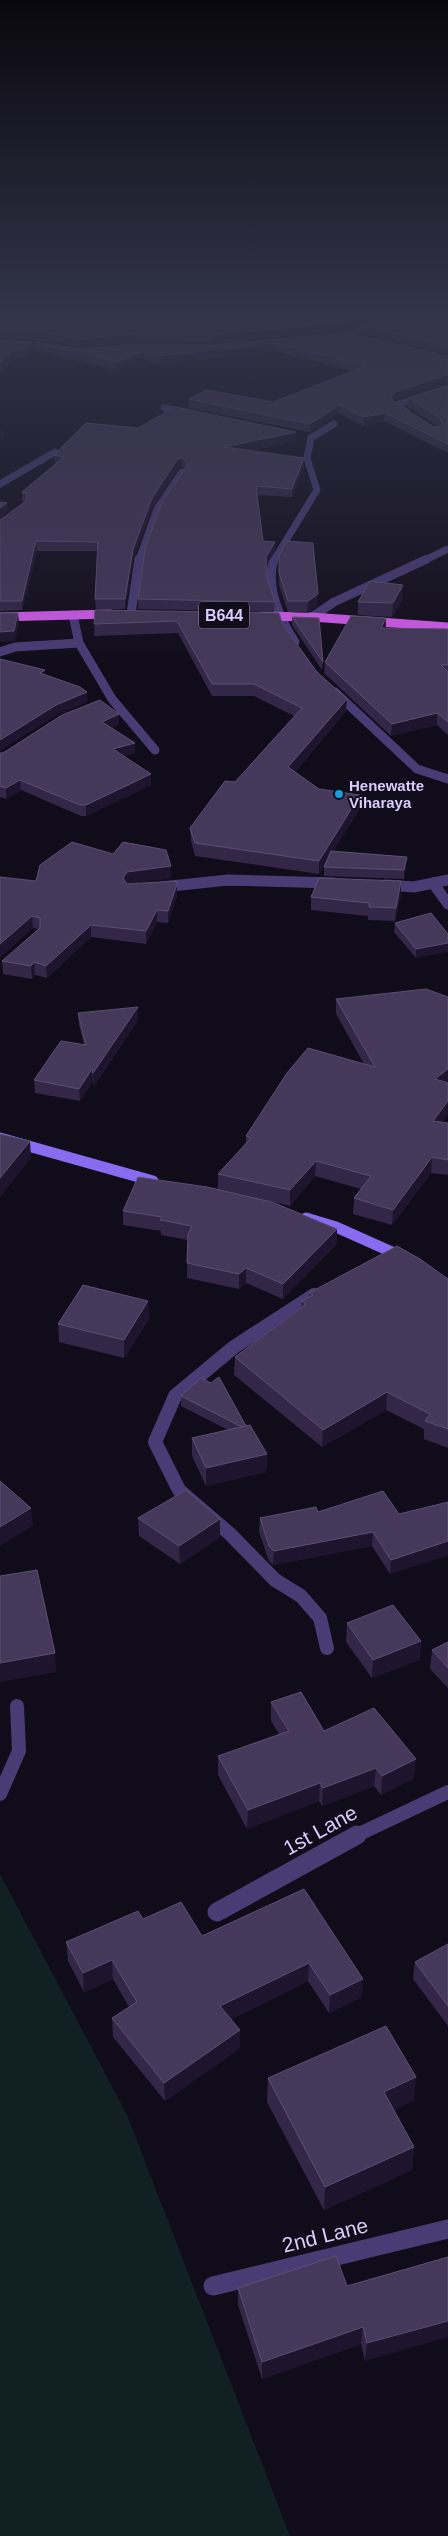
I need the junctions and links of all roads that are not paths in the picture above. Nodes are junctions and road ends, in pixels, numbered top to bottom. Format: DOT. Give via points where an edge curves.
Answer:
graph roads {
  1 [pos="324,430"];
  2 [pos="302,436"];
  3 [pos="311,438"];
  4 [pos="55,452"];
  5 [pos="182,472"];
  6 [pos="0,484"];
  7 [pos="448,549"];
  8 [pos="73,614"];
  9 [pos="136,614"];
  10 [pos="0,616"];
  11 [pos="252,616"];
  12 [pos="281,616"];
  13 [pos="312,617"];
  14 [pos="448,627"];
  15 [pos="79,643"];
  16 [pos="298,647"];
  17 [pos="0,652"];
  18 [pos="328,686"];
  19 [pos="155,750"];
  20 [pos="448,779"];
  21 [pos="448,880"];
  22 [pos="343,883"];
  23 [pos="433,883"];
  24 [pos="379,885"];
  25 [pos="148,888"];
  26 [pos="448,904"];
  27 [pos="0,1138"];
  28 [pos="164,1184"];
  29 [pos="292,1214"];
  30 [pos="388,1250"];
  31 [pos="372,1260"];
  32 [pos="416,1265"];
  33 [pos="330,1285"];
  34 [pos="327,1648"];
  35 [pos="18,1706"];
  36 [pos="448,1792"];
  37 [pos="0,1794"];
  38 [pos="217,1912"];
  39 [pos="448,2229"];
  40 [pos="213,2286"];
  1 -- 3 [label="street"];
  2 -- 3 [label="street"];
  3 -- 12 [label="street" via="307,458 318,490 272,566 273,586"];
  4 -- 6 [label="street"];
  5 -- 9 [label="street" via="157,509 140,552"];
  7 -- 13 [label="street" via="334,602"];
  8 -- 9 [label="main road"];
  8 -- 10 [label="main road"];
  8 -- 15 [label="street"];
  11 -- 12 [label="main road, B644"];
  12 -- 13 [label="main road, B644"];
  12 -- 16 [label="street"];
  13 -- 14 [label="main road, B644"];
  15 -- 17 [label="street" via="15,647"];
  15 -- 19 [label="street" via="107,701"];
  18 -- 20 [label="street" via="417,769"];
  21 -- 23 [label="street"];
  22 -- 25 [label="street" via="228,880"];
  23 -- 24 [label="street" via="414,887"];
  23 -- 26 [label="street"];
  27 -- 28 [label="street"];
  29 -- 30 [label="street" via="336,1227"];
  30 -- 31 [label="street"];
  30 -- 32 [label="street"];
  33 -- 34 [label="street" via="234,1347 175,1396 155,1442 179,1490 230,1534 275,1580 301,1596 320,1618"];
  35 -- 37 [label="street" via="19,1751"];
  36 -- 38 [label="street, 1st Lane" via="372,1827"];
  39 -- 40 [label="street, 2nd Lane"];
}
